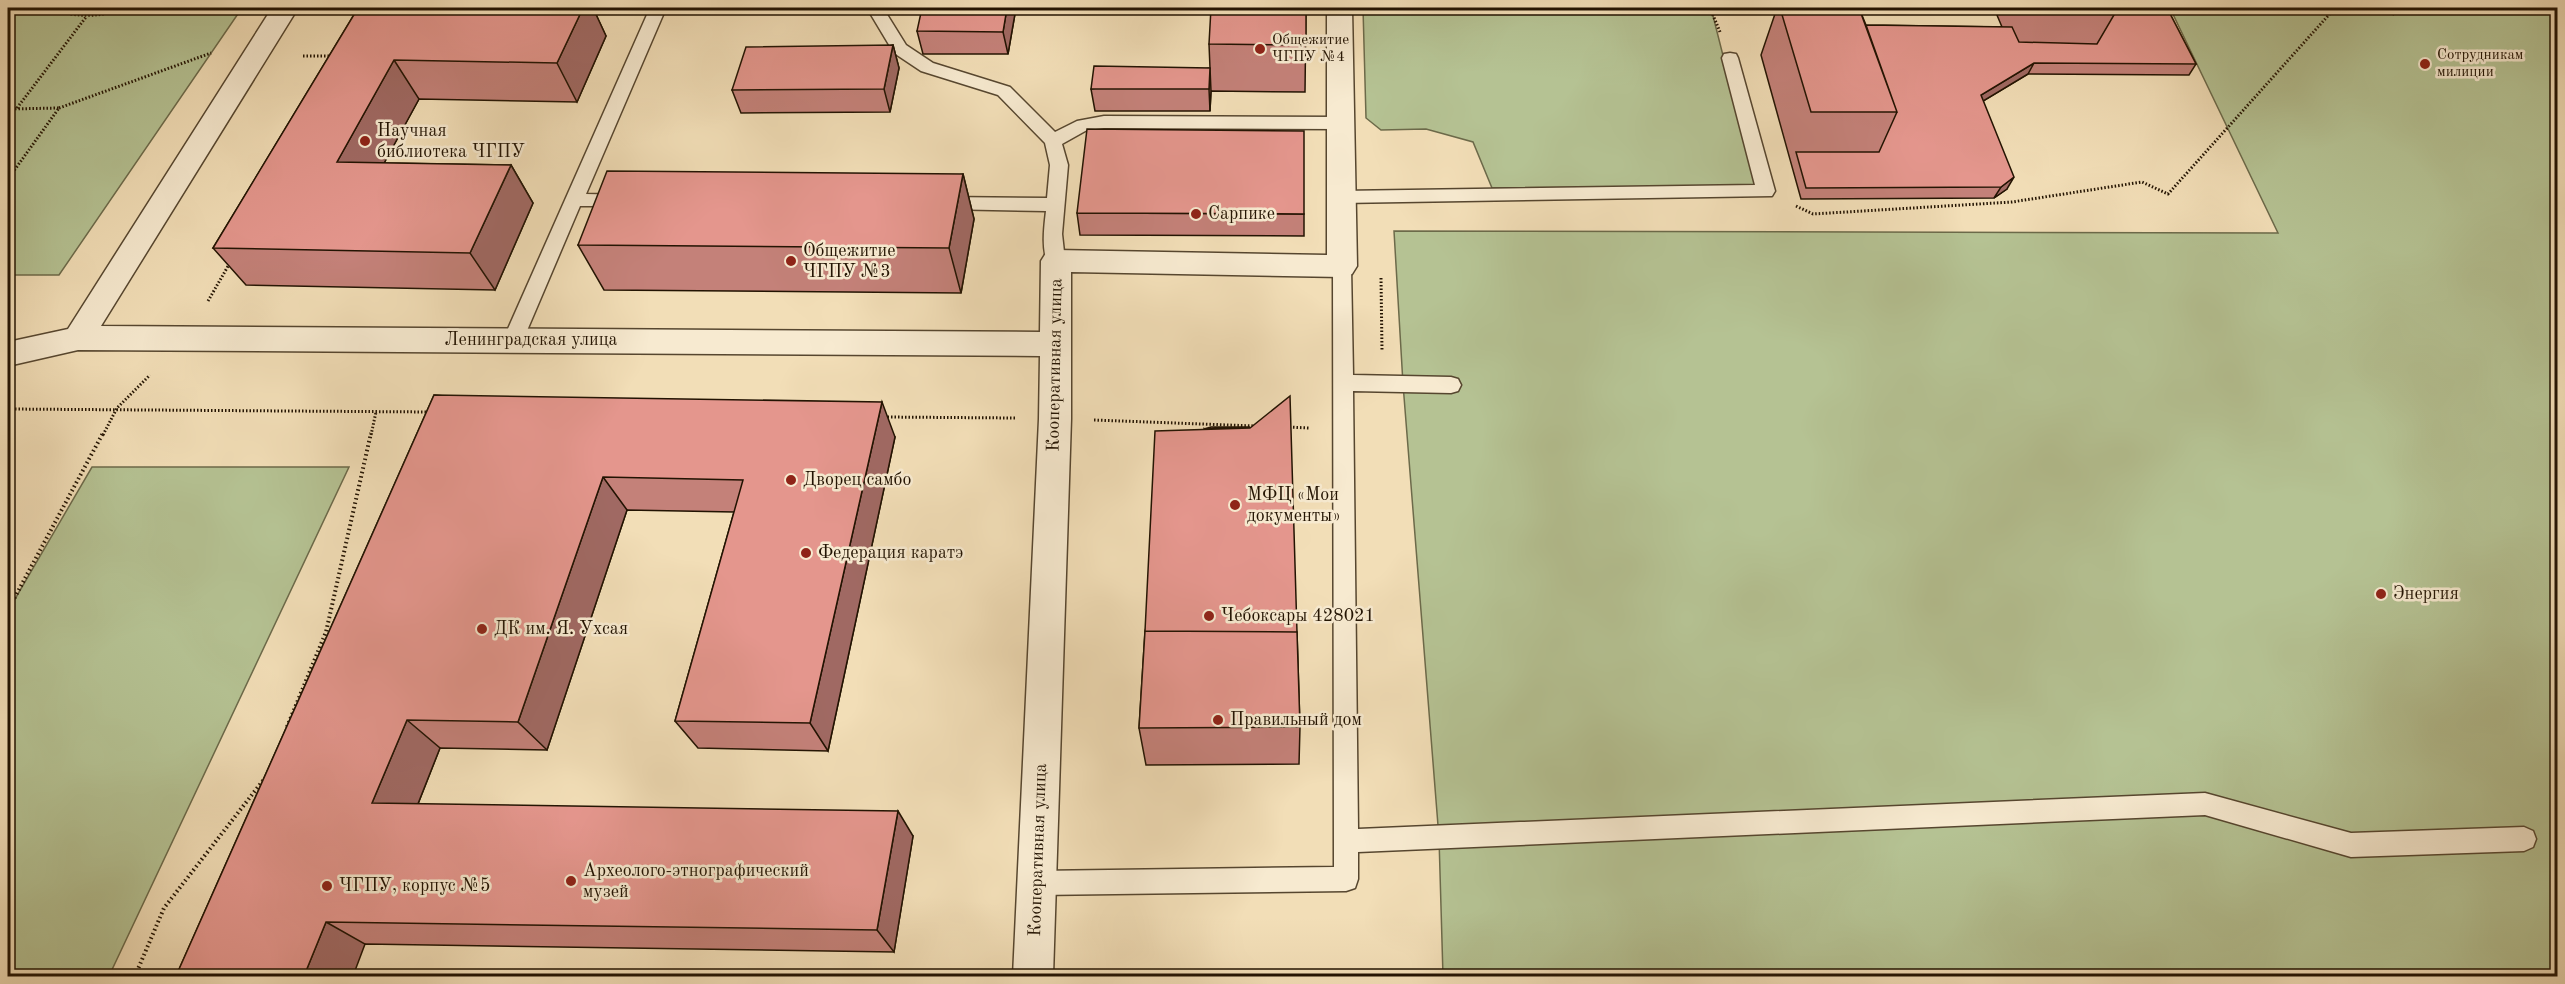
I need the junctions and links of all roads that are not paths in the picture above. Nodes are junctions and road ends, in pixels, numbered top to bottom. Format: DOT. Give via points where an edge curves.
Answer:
graph roads {
  1 [pos="285,8"];
  2 [pos="658,8"];
  3 [pos="875,8"];
  4 [pos="1340,8"];
  5 [pos="1730,58"];
  6 [pos="1341,123"];
  7 [pos="1053,141"];
  8 [pos="1341,197"];
  9 [pos="574,200"];
  10 [pos="645,200"];
  11 [pos="926,203"];
  12 [pos="1055,205"];
  13 [pos="1056,261"];
  14 [pos="1342,267"];
  15 [pos="78,338"];
  16 [pos="513,340"];
  17 [pos="1057,344"];
  18 [pos="8,354"];
  19 [pos="1342,383"];
  20 [pos="1451,385"];
  21 [pos="2524,839"];
  22 [pos="1346,841"];
  23 [pos="1037,883"];
  24 [pos="1033,976"];
  1 -- 15 [label="street"];
  2 -- 9 [label="lane"];
  3 -- 7 [label="lane" via="900,49 927,67 1004,91"];
  4 -- 6 [label="street"];
  5 -- 8 [label="lane" via="1766,191"];
  6 -- 7 [label="lane" via="1104,122 1083,125"];
  6 -- 8 [label="street"];
  7 -- 12 [label="lane" via="1059,165"];
  8 -- 14 [label="street"];
  9 -- 10 [label="lane"];
  9 -- 16 [label="lane"];
  11 -- 12 [label="lane"];
  12 -- 13 [label="lane"];
  13 -- 14 [label="street, Кооперативная улица"];
  13 -- 17 [label="street, Кооперативная улица"];
  14 -- 19 [label="lane"];
  15 -- 16 [label="street, Ленинградская улица"];
  15 -- 18 [label="street, Ленинградская улица"];
  16 -- 17 [label="street, Ленинградская улица"];
  17 -- 23 [label="street, Кооперативная улица"];
  19 -- 20 [label="lane"];
  19 -- 22 [label="lane"];
  21 -- 22 [label="lane" via="2351,845 2205,804"];
  22 -- 23 [label="lane" via="1346,879"];
  23 -- 24 [label="street, Кооперативная улица"];
}
